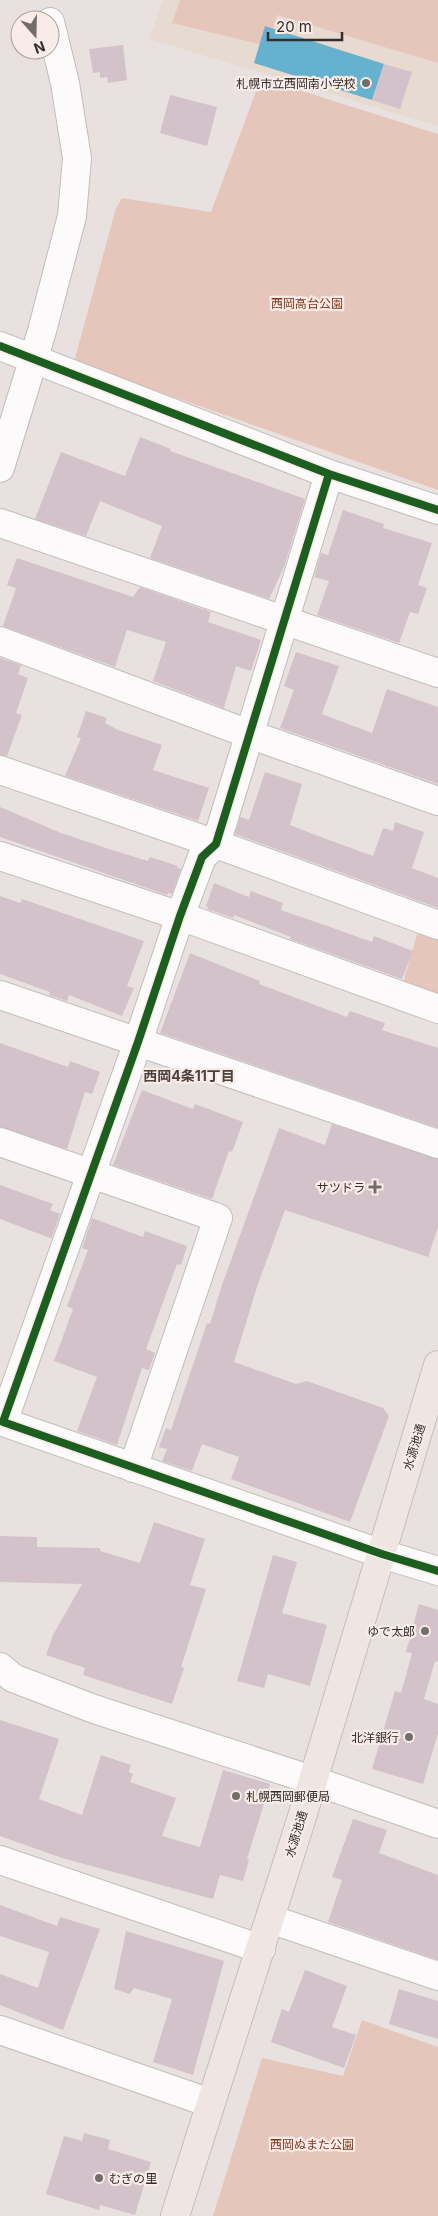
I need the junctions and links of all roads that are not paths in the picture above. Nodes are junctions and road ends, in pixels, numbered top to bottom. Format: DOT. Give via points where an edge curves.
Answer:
graph roads {
  1 [pos="59,60"];
  2 [pos="0,346"];
  3 [pos="33,358"];
  4 [pos="0,468"];
  5 [pos="329,474"];
  6 [pos="438,510"];
  7 [pos="0,523"];
  8 [pos="285,620"];
  9 [pos="0,641"];
  10 [pos="438,673"];
  11 [pos="250,734"];
  12 [pos="0,770"];
  13 [pos="438,801"];
  14 [pos="216,844"];
  15 [pos="0,856"];
  16 [pos="180,916"];
  17 [pos="438,925"];
  18 [pos="0,995"];
  19 [pos="438,1009"];
  20 [pos="138,1042"];
  21 [pos="0,1142"];
  22 [pos="438,1144"];
  23 [pos="91,1173"];
  24 [pos="438,1365"];
  25 [pos="133,1468"];
  26 [pos="382,1554"];
  27 [pos="438,1571"];
  28 [pos="0,1667"];
  29 [pos="312,1780"];
  30 [pos="438,1824"];
  31 [pos="0,1860"];
  32 [pos="270,1919"];
  33 [pos="261,1949"];
  34 [pos="438,1976"];
  35 [pos="0,2030"];
  36 [pos="210,2102"];
  37 [pos="175,2216"];
  1 -- 3 [label="street" via="77,158 72,216"];
  2 -- 3 [label="street"];
  3 -- 4 [label="street"];
  3 -- 5 [label="street"];
  5 -- 6 [label="street"];
  5 -- 8 [label="street"];
  7 -- 8 [label="street"];
  8 -- 10 [label="street"];
  8 -- 11 [label="street"];
  9 -- 11 [label="street"];
  11 -- 13 [label="street"];
  11 -- 14 [label="street"];
  12 -- 14 [label="street"];
  14 -- 16 [label="street" via="202,857"];
  14 -- 17 [label="street"];
  15 -- 16 [label="street"];
  16 -- 19 [label="street"];
  16 -- 20 [label="street"];
  18 -- 20 [label="street"];
  20 -- 22 [label="street"];
  20 -- 23 [label="street"];
  21 -- 23 [label="street"];
  23 -- 25 [label="street" via="218,1218"];
  23 -- 25 [label="street" via="3,1422"];
  24 -- 26 [label="main road, 水源池通"];
  25 -- 26 [label="street"];
  26 -- 27 [label="street"];
  26 -- 29 [label="main road, 水源池通"];
  28 -- 29 [label="street" via="13,1678 94,1709"];
  29 -- 30 [label="street"];
  29 -- 32 [label="main road, 水源池通"];
  31 -- 33 [label="street"];
  32 -- 33 [label="main road, 水源池通"];
  32 -- 34 [label="street"];
  33 -- 36 [label="main road, 水源池通"];
  35 -- 36 [label="street"];
  36 -- 37 [label="main road, 水源池通"];
}
